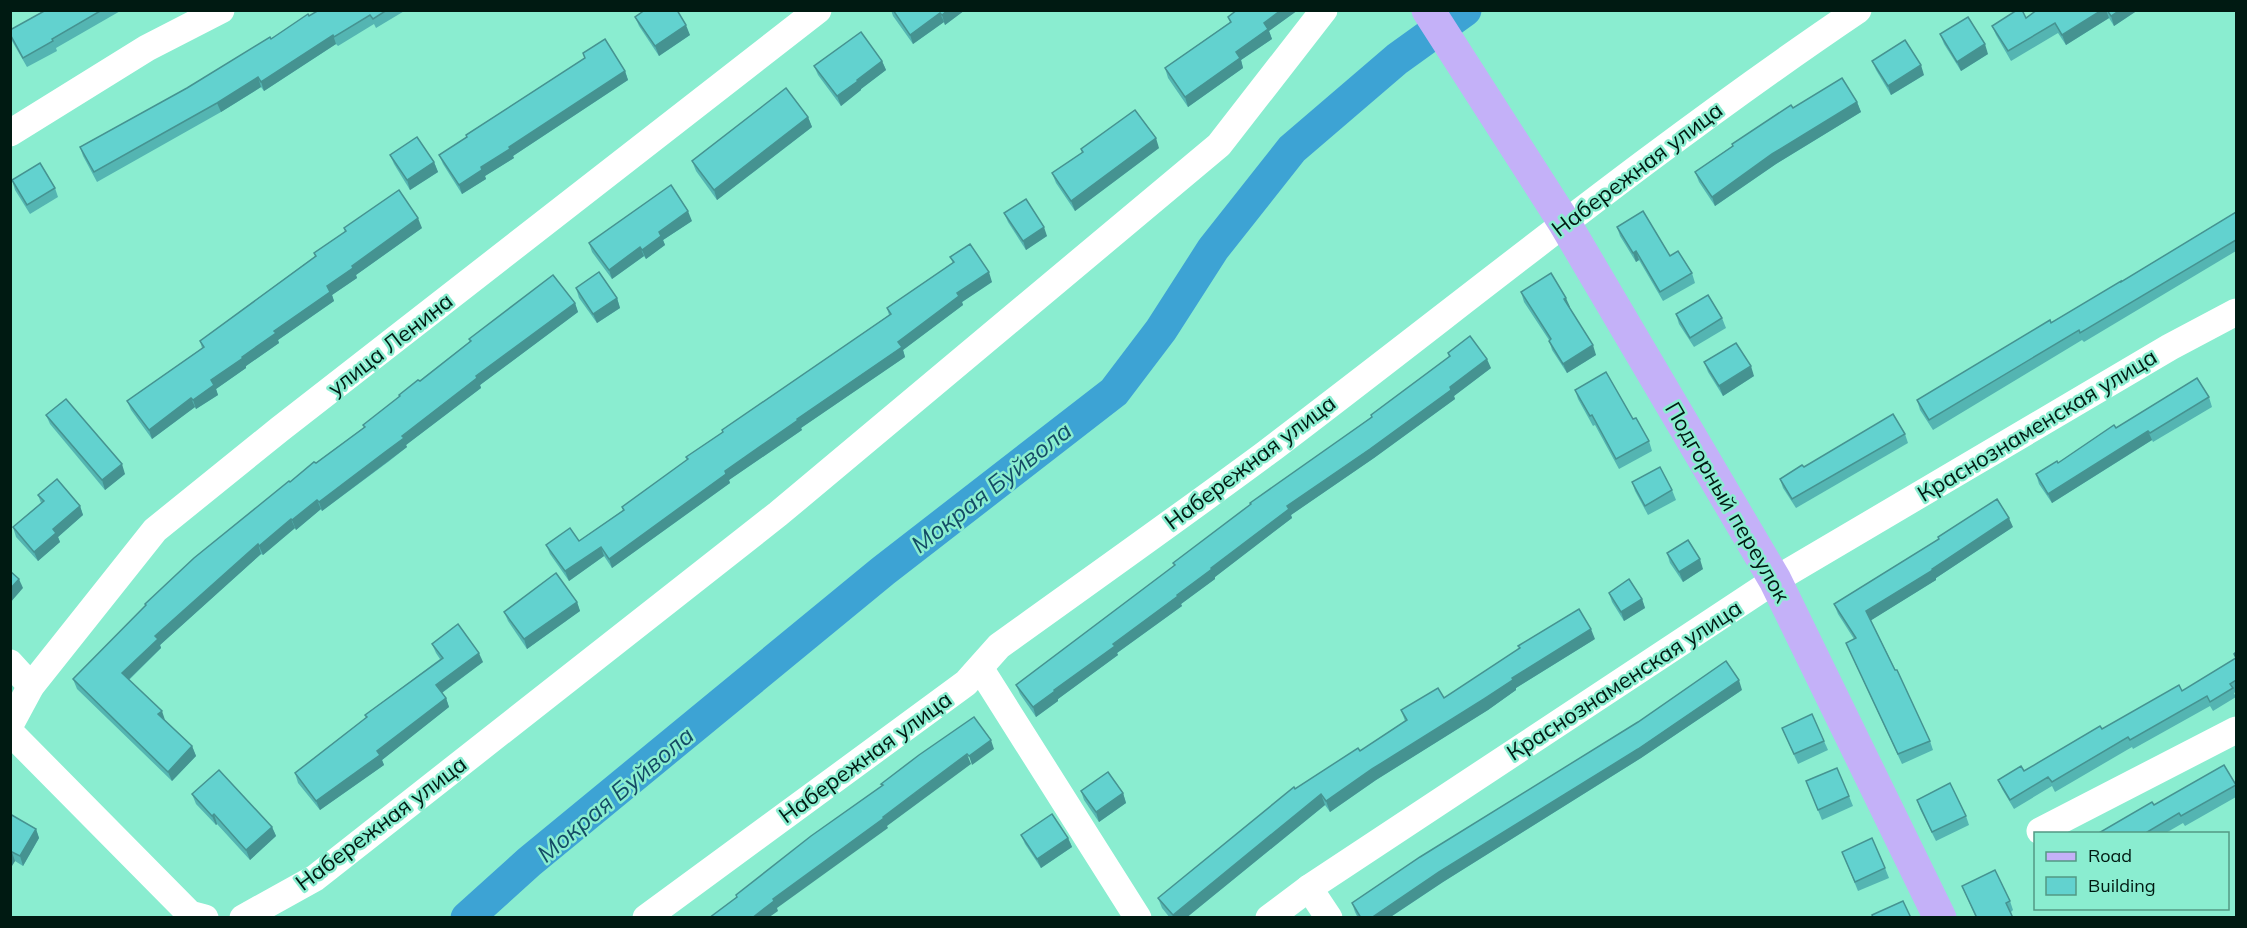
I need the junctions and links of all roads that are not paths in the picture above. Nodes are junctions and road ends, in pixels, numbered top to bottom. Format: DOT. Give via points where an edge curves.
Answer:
graph roads {
  1 [pos="222,10"];
  2 [pos="818,10"];
  3 [pos="1324,10"];
  4 [pos="1428,10"];
  5 [pos="1858,10"];
  6 [pos="10,133"];
  7 [pos="1564,222"];
  8 [pos="2236,312"];
  9 [pos="1775,580"];
  10 [pos="10,663"];
  11 [pos="980,668"];
  12 [pos="31,686"];
  13 [pos="10,724"];
  14 [pos="2236,730"];
  15 [pos="10,732"];
  16 [pos="2040,831"];
  17 [pos="1309,888"];
  18 [pos="205,918"];
  19 [pos="243,918"];
  20 [pos="646,918"];
  21 [pos="1138,918"];
  22 [pos="1269,918"];
  23 [pos="1329,918"];
  24 [pos="1940,918"];
  1 -- 6 [label="street" via="147,48"];
  2 -- 12 [label="street, улица Ленина" via="155,530"];
  3 -- 19 [label="street, Набережная улица" via="1219,145 1100,245 778,514 445,776 315,878"];
  4 -- 7 [label="main road, Подгорный переулок"];
  5 -- 7 [label="street, Набережная улица"];
  7 -- 9 [label="main road, Подгорный переулок"];
  7 -- 11 [label="street, Набережная улица" via="1264,454 999,646"];
  8 -- 9 [label="street, Краснознаменская улица"];
  9 -- 17 [label="street, Краснознаменская улица"];
  9 -- 24 [label="main road, Подгорный переулок"];
  10 -- 12 [label="street"];
  11 -- 20 [label="street, Набережная улица" via="966,683"];
  11 -- 21 [label="street"];
  12 -- 13 [label="street, улица Ленина"];
  14 -- 16 [label="street"];
  15 -- 18 [label="street" via="190,914"];
  17 -- 22 [label="street, Краснознаменская улица"];
  17 -- 23 [label="street"];
}
